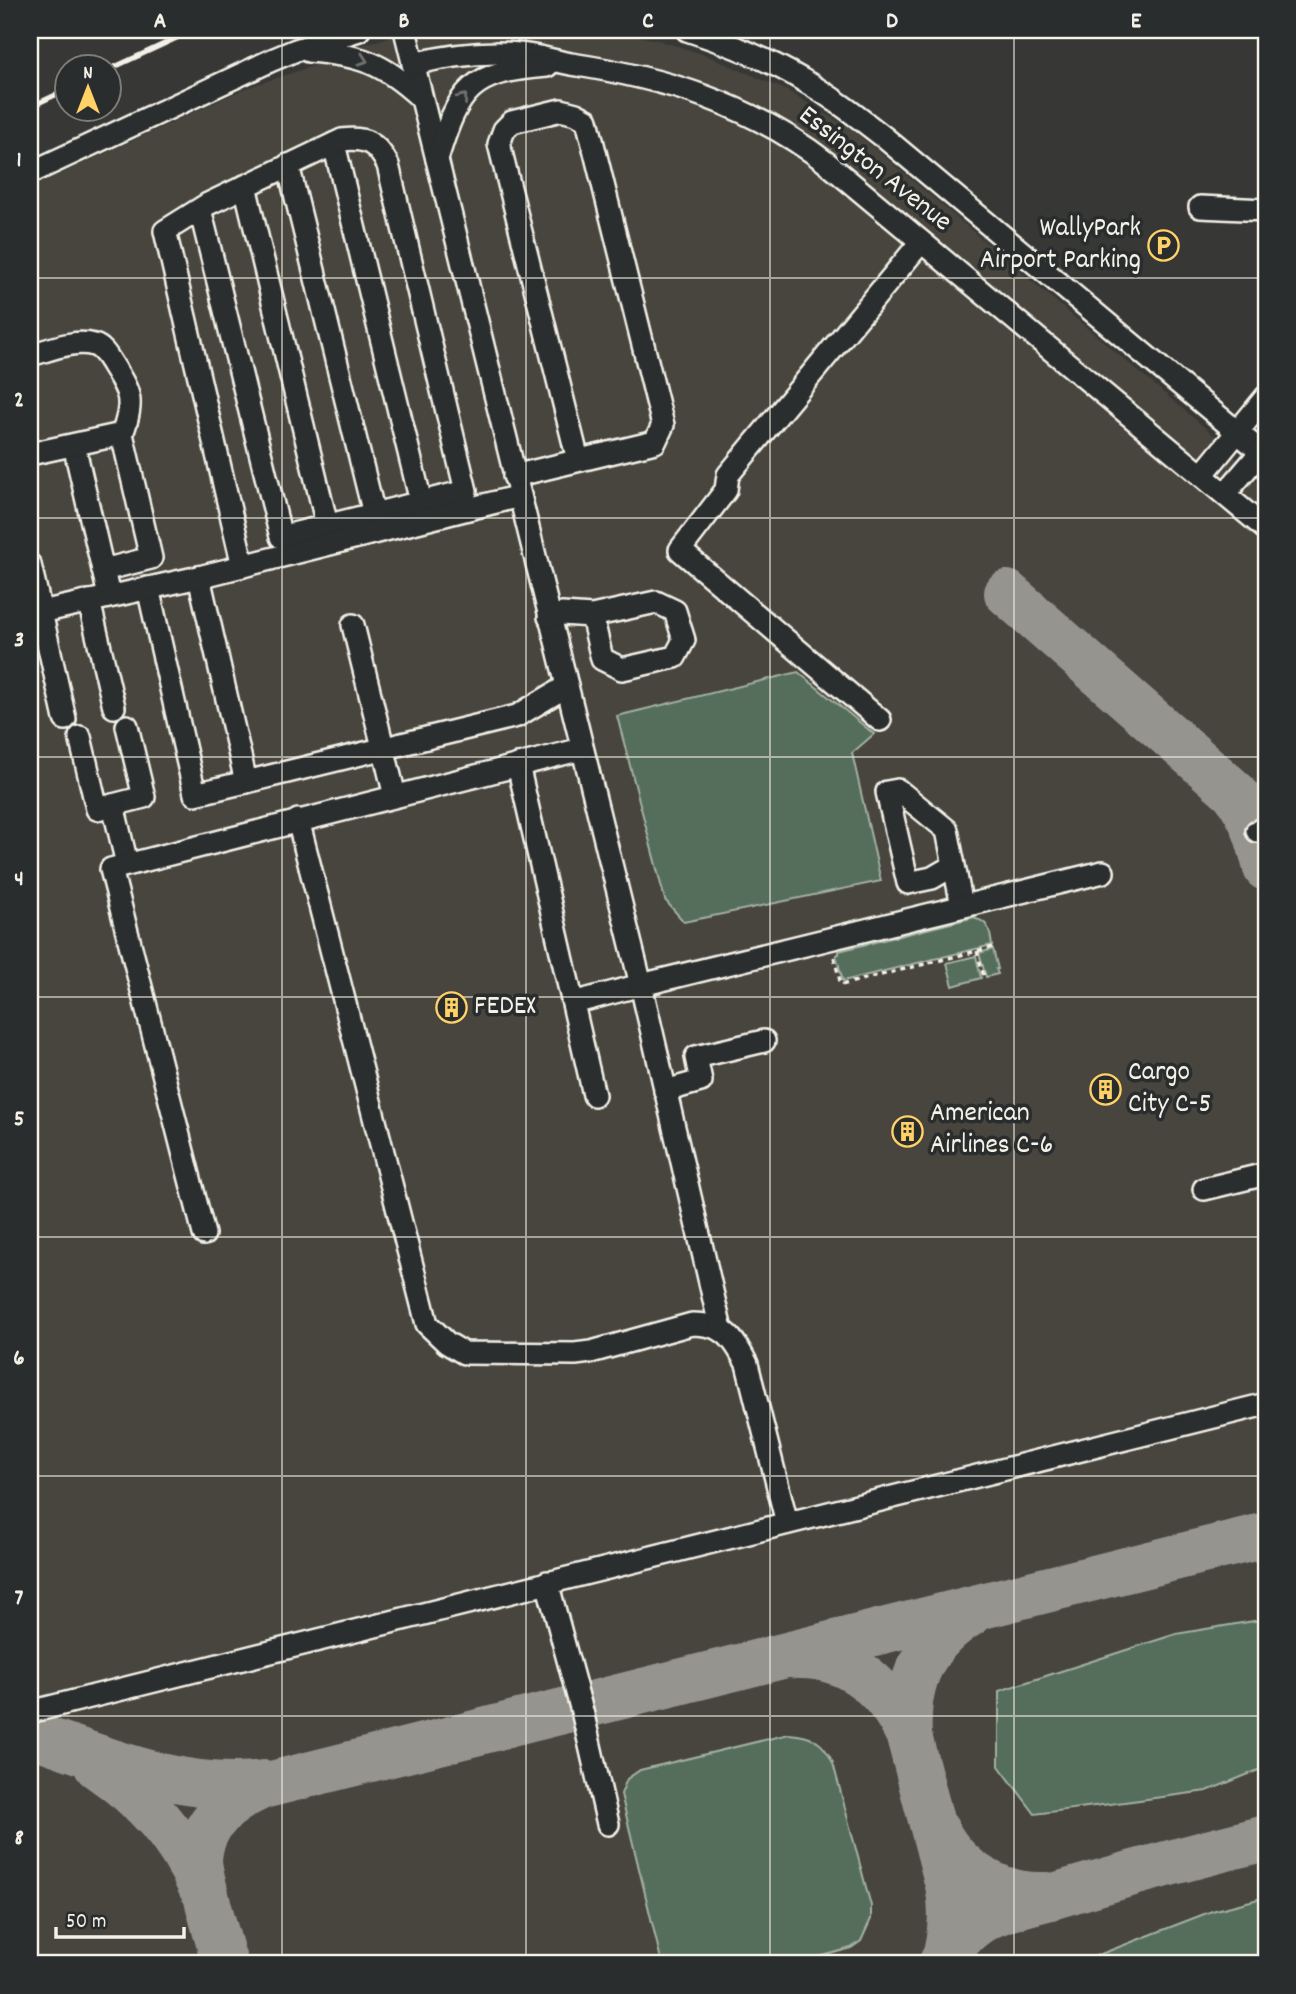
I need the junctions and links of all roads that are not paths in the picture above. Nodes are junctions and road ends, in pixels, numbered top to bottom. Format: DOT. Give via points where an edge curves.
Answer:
graph roads {
  1 [pos="359,30"];
  2 [pos="405,30"];
  3 [pos="687,30"];
  4 [pos="296,50"];
  5 [pos="413,64"];
  6 [pos="570,64"];
  7 [pos="421,97"];
  8 [pos="334,144"];
  9 [pos="437,161"];
  10 [pos="288,166"];
  11 [pos="30,173"];
  12 [pos="245,186"];
  13 [pos="1200,206"];
  14 [pos="200,209"];
  15 [pos="1266,210"];
  16 [pos="921,242"];
  17 [pos="30,355"];
  18 [pos="1266,397"];
  19 [pos="1237,432"];
  20 [pos="122,434"];
  21 [pos="74,445"];
  22 [pos="1264,451"];
  23 [pos="30,454"];
  24 [pos="578,460"];
  25 [pos="1202,475"];
  26 [pos="517,486"];
  27 [pos="1225,494"];
  28 [pos="421,502"];
  29 [pos="374,514"];
  30 [pos="327,525"];
  31 [pos="1266,529"];
  32 [pos="30,565"];
  33 [pos="243,566"];
  34 [pos="103,570"];
  35 [pos="199,577"];
  36 [pos="148,588"];
  37 [pos="99,599"];
  38 [pos="41,612"];
  39 [pos="592,616"];
  40 [pos="550,617"];
  41 [pos="353,625"];
  42 [pos="567,686"];
  43 [pos="114,707"];
  44 [pos="65,719"];
  45 [pos="880,720"];
  46 [pos="127,726"];
  47 [pos="80,737"];
  48 [pos="382,749"];
  49 [pos="582,749"];
  50 [pos="518,765"];
  51 [pos="246,782"];
  52 [pos="395,796"];
  53 [pos="113,805"];
  54 [pos="298,820"];
  55 [pos="127,864"];
  56 [pos="954,868"];
  57 [pos="1103,872"];
  58 [pos="962,906"];
  59 [pos="641,985"];
  60 [pos="573,1003"];
  61 [pos="764,1041"];
  62 [pos="665,1091"];
  63 [pos="594,1095"];
  64 [pos="1266,1174"];
  65 [pos="1204,1189"];
  66 [pos="204,1234"];
  67 [pos="721,1330"];
  68 [pos="1266,1404"];
  69 [pos="787,1522"];
  70 [pos="547,1583"];
  71 [pos="30,1712"];
  72 [pos="608,1824"];
  1 -- 4 [label="street"];
  2 -- 5 [label="street"];
  3 -- 19 [label="street" via="777,66 845,107"];
  4 -- 7 [label="street, one-way" via="362,58 387,70"];
  4 -- 11 [label="street"];
  5 -- 6 [label="street" via="520,54"];
  5 -- 7 [label="street"];
  9 -- 6 [label="street, one-way" via="454,108 477,83 510,70"];
  6 -- 16 [label="street, Essington Avenue" via="637,75 689,90 766,123 808,149"];
  7 -- 9 [label="street"];
  8 -- 10 [label="street"];
  8 -- 28 [label="street"];
  8 -- 28 [label="street" via="355,138 371,143 388,165 466,491"];
  9 -- 26 [label="street"];
  10 -- 12 [label="street"];
  10 -- 29 [label="street"];
  12 -- 14 [label="street"];
  12 -- 30 [label="street"];
  13 -- 15 [label="street"];
  14 -- 30 [label="street" via="281,537"];
  14 -- 33 [label="street" via="165,231"];
  16 -- 25 [label="street, Essington Avenue"];
  16 -- 45 [label="street" via="728,475 726,490 680,550"];
  17 -- 20 [label="street" via="80,343 103,349 128,389 128,419"];
  18 -- 19 [label="street"];
  19 -- 22 [label="street"];
  19 -- 25 [label="street"];
  20 -- 21 [label="street"];
  20 -- 34 [label="street" via="151,558"];
  21 -- 23 [label="street"];
  21 -- 34 [label="street"];
  22 -- 27 [label="street"];
  24 -- 24 [label="street" via="655,442 663,425 587,120 561,110 512,122 499,144"];
  24 -- 26 [label="street"];
  25 -- 27 [label="street, Essington Avenue"];
  26 -- 33 [label="street"];
  26 -- 40 [label="street"];
  27 -- 31 [label="street, Essington Avenue"];
  28 -- 29 [label="street"];
  29 -- 30 [label="street"];
  32 -- 38 [label="street"];
  33 -- 35 [label="street"];
  34 -- 37 [label="street"];
  35 -- 36 [label="street"];
  35 -- 51 [label="street"];
  36 -- 37 [label="street"];
  36 -- 51 [label="street" via="195,794"];
  37 -- 38 [label="street"];
  37 -- 43 [label="street"];
  38 -- 44 [label="street"];
  39 -- 40 [label="street"];
  40 -- 42 [label="street"];
  41 -- 48 [label="street"];
  42 -- 48 [label="street" via="517,716"];
  42 -- 49 [label="street"];
  46 -- 53 [label="street" via="144,797"];
  47 -- 53 [label="street" via="97,809"];
  48 -- 51 [label="street"];
  48 -- 52 [label="street"];
  49 -- 50 [label="street"];
  49 -- 59 [label="street"];
  50 -- 52 [label="street"];
  50 -- 60 [label="street"];
  52 -- 54 [label="street"];
  53 -- 55 [label="street"];
  54 -- 55 [label="street"];
  54 -- 67 [label="street" via="427,1324 464,1353 575,1354 692,1324"];
  55 -- 66 [label="street" via="111,869"];
  56 -- 58 [label="street"];
  57 -- 58 [label="street"];
  58 -- 59 [label="street"];
  59 -- 60 [label="street"];
  59 -- 62 [label="street"];
  60 -- 63 [label="street"];
  61 -- 62 [label="street" via="696,1057 701,1081"];
  62 -- 67 [label="street"];
  64 -- 65 [label="street"];
  67 -- 69 [label="street" via="730,1335 747,1364"];
  68 -- 69 [label="street"];
  69 -- 70 [label="street"];
  70 -- 71 [label="street"];
  70 -- 72 [label="street"];
}
